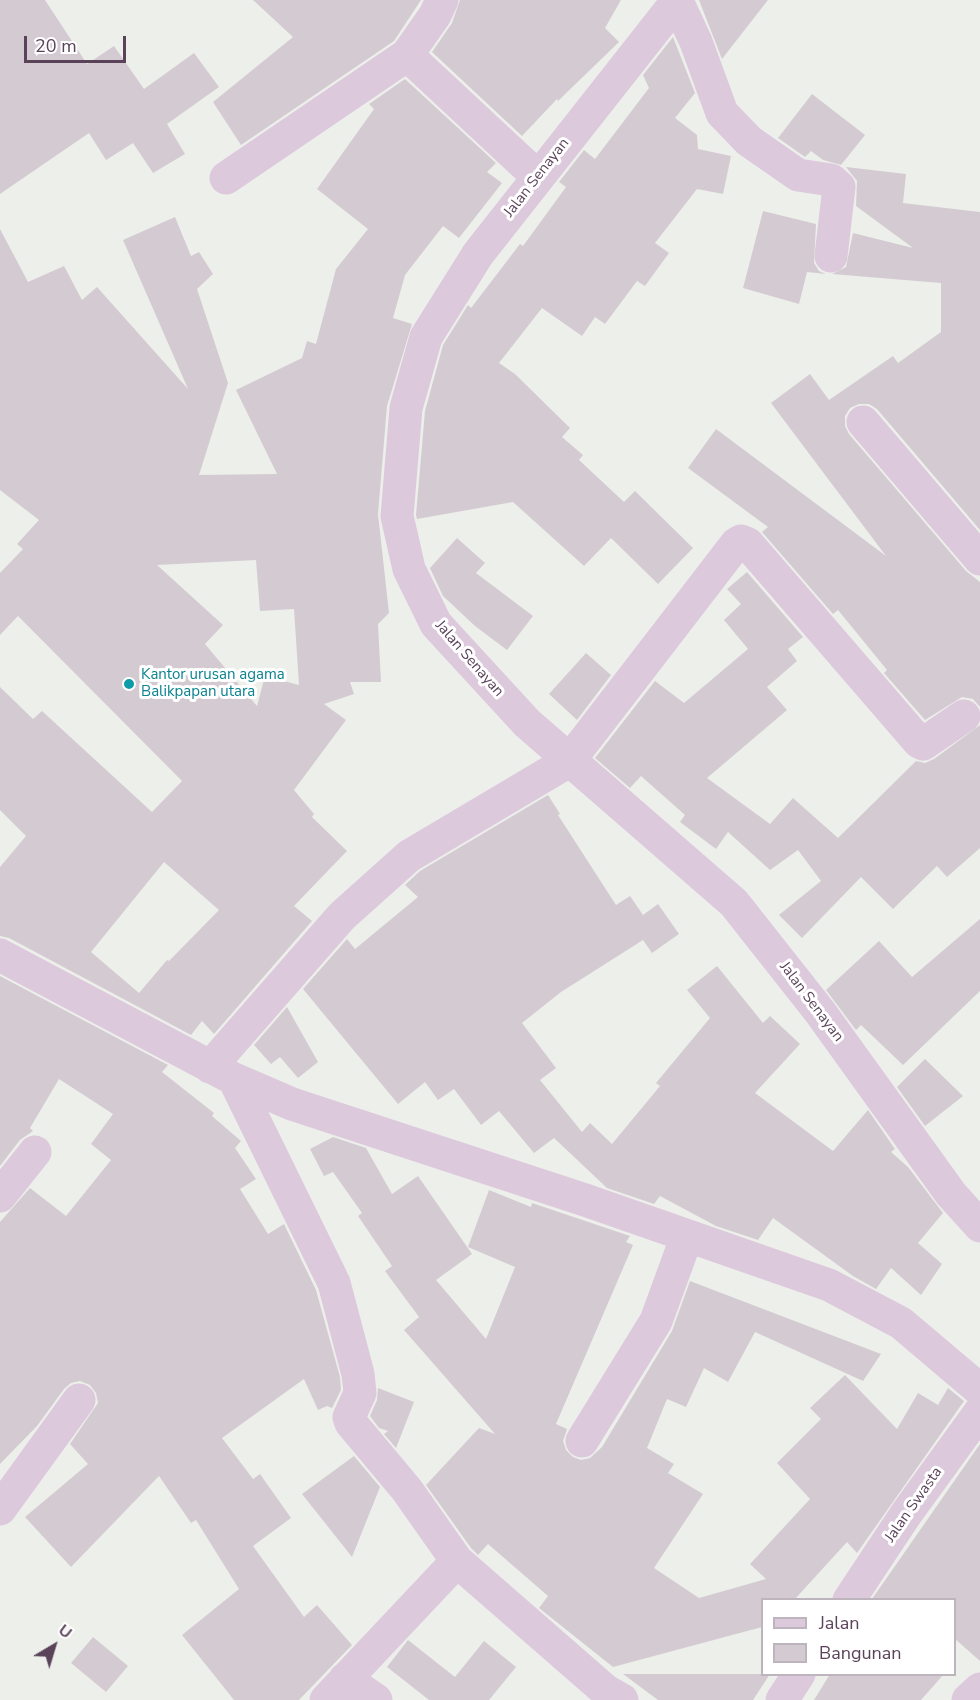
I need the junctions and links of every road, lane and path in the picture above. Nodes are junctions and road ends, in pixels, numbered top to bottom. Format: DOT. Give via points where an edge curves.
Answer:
graph roads {
  1 [pos="442,0"];
  2 [pos="678,0"];
  3 [pos="407,55"];
  4 [pos="538,177"];
  5 [pos="226,178"];
  6 [pos="831,256"];
  7 [pos="863,422"];
  8 [pos="980,559"];
  9 [pos="974,717"];
  10 [pos="569,761"];
  11 [pos="0,956"];
  12 [pos="222,1073"];
  13 [pos="35,1152"];
  14 [pos="0,1196"];
  15 [pos="980,1226"];
  16 [pos="687,1236"];
  17 [pos="980,1390"];
  18 [pos="79,1400"];
  19 [pos="980,1412"];
  20 [pos="582,1441"];
  21 [pos="0,1509"];
  22 [pos="457,1561"];
  23 [pos="850,1598"];
  24 [pos="798,1676"];
  25 [pos="980,1689"];
  26 [pos="335,1690"];
  27 [pos="376,1700"];
  28 [pos="622,1700"];
  29 [pos="782,1700"];
  30 [pos="968,1700"];
  1 -- 3 [label="street"];
  2 -- 4 [label="street, Jalan Senayan"];
  2 -- 6 [label="street" via="722,113 749,141 798,175 831,180 839,187"];
  3 -- 4 [label="street"];
  3 -- 5 [label="street"];
  4 -- 10 [label="street, Jalan Senayan" via="478,254 426,337 406,408 397,516 409,569 436,624 526,723"];
  7 -- 8 [label="street"];
  9 -- 10 [label="street" via="930,742 919,742 748,544 741,541"];
  10 -- 12 [label="street" via="409,856 342,916"];
  10 -- 15 [label="street, Jalan Senayan" via="734,903 820,1012 951,1194"];
  11 -- 12 [label="street"];
  12 -- 16 [label="street" via="292,1104"];
  12 -- 22 [label="street" via="334,1283 358,1374 360,1393 349,1417 351,1423 407,1490"];
  13 -- 14 [label="street"];
  16 -- 17 [label="street" via="828,1286 901,1323"];
  16 -- 20 [label="street" via="656,1321"];
  18 -- 21 [label="street"];
  19 -- 23 [label="street, Jalan Swasta"];
  22 -- 26 [label="street"];
  22 -- 28 [label="street" via="606,1691"];
  24 -- 29 [label="street"];
  25 -- 30 [label="street"];
  26 -- 27 [label="street"];
}
